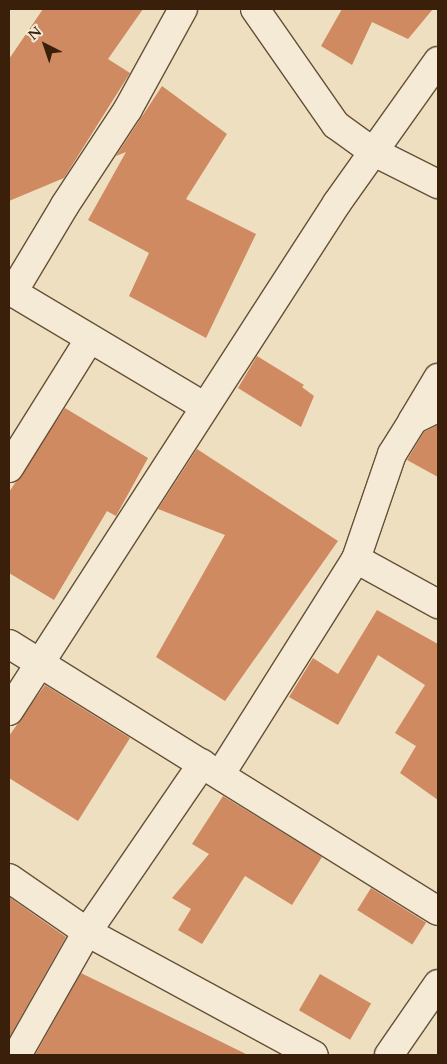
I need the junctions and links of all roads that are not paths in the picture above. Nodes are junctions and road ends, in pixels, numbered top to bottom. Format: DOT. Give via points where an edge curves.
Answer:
graph roads {
  1 [pos="183,9"];
  2 [pos="255,9"];
  3 [pos="438,61"];
  4 [pos="372,151"];
  5 [pos="438,184"];
  6 [pos="11,291"];
  7 [pos="89,340"];
  8 [pos="438,378"];
  9 [pos="205,407"];
  10 [pos="438,408"];
  11 [pos="413,420"];
  12 [pos="9,468"];
  13 [pos="356,559"];
  14 [pos="438,604"];
  15 [pos="9,644"];
  16 [pos="40,662"];
  17 [pos="9,711"];
  18 [pos="211,769"];
  19 [pos="9,878"];
  20 [pos="438,911"];
  21 [pos="87,932"];
  22 [pos="438,984"];
  23 [pos="17,1055"];
  24 [pos="314,1055"];
  25 [pos="389,1055"];
  1 -- 6 [label="street" via="128,109"];
  2 -- 4 [label="street" via="336,124"];
  3 -- 4 [label="street"];
  4 -- 5 [label="street"];
  4 -- 9 [label="street"];
  6 -- 7 [label="street"];
  7 -- 9 [label="street"];
  7 -- 12 [label="street"];
  8 -- 11 [label="street"];
  9 -- 16 [label="street"];
  10 -- 11 [label="street"];
  11 -- 13 [label="street" via="392,454"];
  13 -- 14 [label="street"];
  13 -- 18 [label="street"];
  15 -- 16 [label="street"];
  16 -- 17 [label="street"];
  16 -- 18 [label="street"];
  18 -- 20 [label="street"];
  18 -- 21 [label="street"];
  19 -- 21 [label="street"];
  21 -- 23 [label="street"];
  21 -- 24 [label="street"];
  22 -- 25 [label="street"];
}
